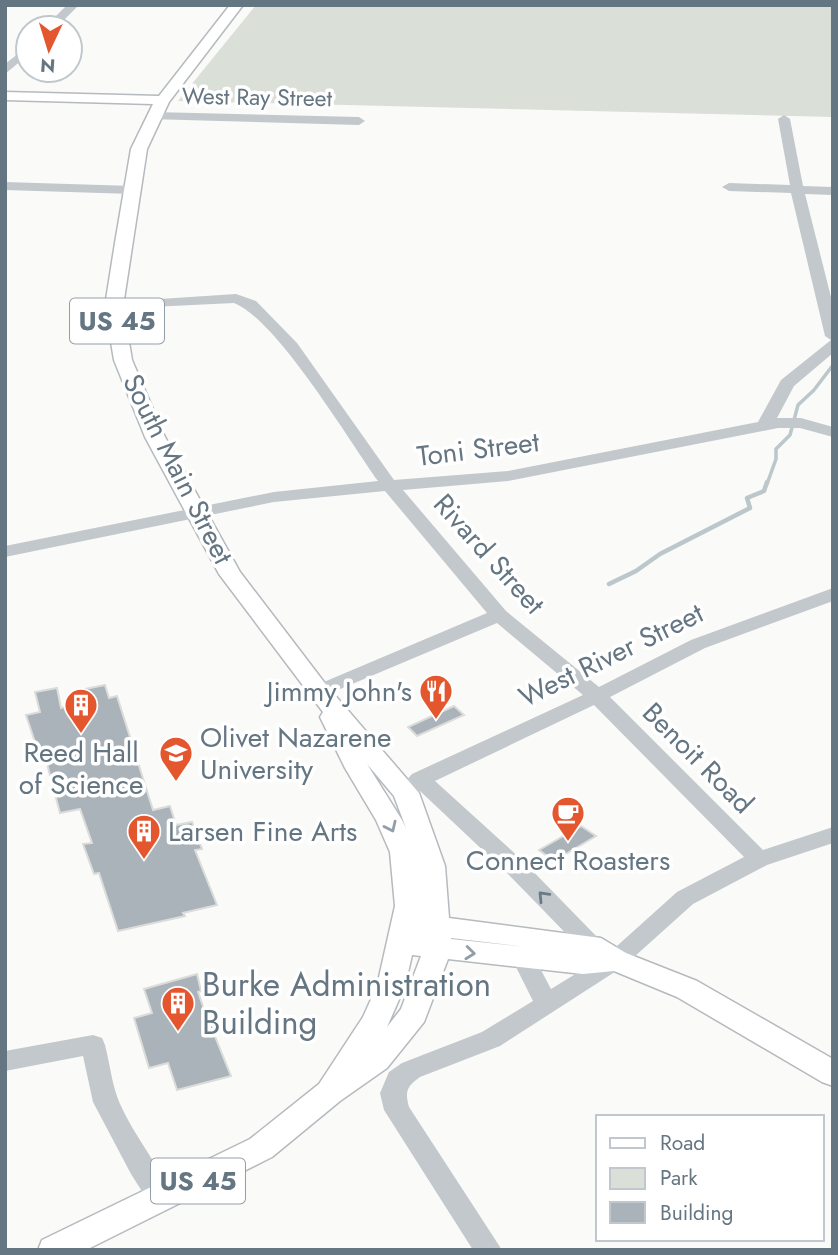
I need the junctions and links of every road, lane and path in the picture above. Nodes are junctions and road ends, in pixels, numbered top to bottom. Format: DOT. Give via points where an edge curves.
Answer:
graph roads {
  1 [pos="237,5"];
  2 [pos="5,96"];
  3 [pos="158,108"];
  4 [pos="784,118"];
  5 [pos="359,121"];
  6 [pos="5,186"];
  7 [pos="729,187"];
  8 [pos="133,190"];
  9 [pos="797,190"];
  10 [pos="833,191"];
  11 [pos="827,286"];
  12 [pos="114,306"];
  13 [pos="833,336"];
  14 [pos="833,344"];
  15 [pos="771,425"];
  16 [pos="833,432"];
  17 [pos="389,485"];
  18 [pos="198,514"];
  19 [pos="5,552"];
  20 [pos="833,594"];
  21 [pos="499,615"];
  22 [pos="319,691"];
  23 [pos="597,696"];
  24 [pos="413,786"];
  25 [pos="833,835"];
  26 [pos="759,859"];
  27 [pos="405,934"];
  28 [pos="437,938"];
  29 [pos="591,945"];
  30 [pos="524,959"];
  31 [pos="616,960"];
  32 [pos="546,1003"];
  33 [pos="5,1061"];
  34 [pos="833,1074"];
  35 [pos="329,1093"];
  36 [pos="162,1199"];
  37 [pos="54,1250"];
  38 [pos="488,1250"];
  1 -- 3 [label="main road, US 45"];
  2 -- 3 [label="main road"];
  3 -- 5 [label="street, West Ray Street"];
  3 -- 8 [label="main road, South Main Street / US 45" via="139,149"];
  4 -- 9 [label="street"];
  6 -- 8 [label="street"];
  7 -- 9 [label="street"];
  8 -- 12 [label="main road, South Main Street / US 45"];
  9 -- 10 [label="street"];
  9 -- 11 [label="street"];
  11 -- 13 [label="street"];
  12 -- 17 [label="street, Rivard Street" via="236,298 251,304 292,346"];
  12 -- 18 [label="main road, South Main Street / US 45" via="123,360 138,400"];
  14 -- 15 [label="street" via="787,383"];
  15 -- 16 [label="street, Toni Street" via="801,423"];
  15 -- 17 [label="street, Toni Street" via="508,476"];
  17 -- 18 [label="street, Toni Street" via="274,497"];
  17 -- 21 [label="street, Rivard Street"];
  18 -- 19 [label="street, Toni Street"];
  18 -- 22 [label="main road, South Main Street / US 45" via="230,574"];
  20 -- 23 [label="street, West River Street" via="698,644"];
  21 -- 22 [label="street"];
  21 -- 23 [label="street, Rivard Street"];
  22 -- 24 [label="main road, South Main Street / US 45" via="389,773"];
  22 -- 27 [label="main road, South Main Street / US 45, one-way" via="403,852 409,906"];
  23 -- 24 [label="street, West River Street"];
  23 -- 26 [label="street, Benoit Road"];
  24 -- 28 [label="main road, South Main Street / US 45" via="432,866"];
  29 -- 24 [label="street, South Main Street, one-way" via="514,866"];
  25 -- 26 [label="street"];
  26 -- 31 [label="street" via="685,898"];
  27 -- 28 [label="main road"];
  27 -- 35 [label="main road, US 45" via="391,986 375,1022"];
  28 -- 29 [label="main road"];
  28 -- 30 [label="main road, one-way"];
  28 -- 35 [label="main road, US 45" via="414,1014 377,1060"];
  29 -- 31 [label="main road"];
  30 -- 31 [label="main road" via="583,964"];
  30 -- 32 [label="street"];
  31 -- 32 [label="street"];
  31 -- 34 [label="main road" via="687,989"];
  32 -- 38 [label="street" via="491,1039 411,1070 398,1079 393,1093 397,1110"];
  33 -- 36 [label="street" via="93,1045 106,1102"];
  35 -- 36 [label="main road, US 45" via="261,1148"];
  36 -- 37 [label="main road, US 45"];
}
